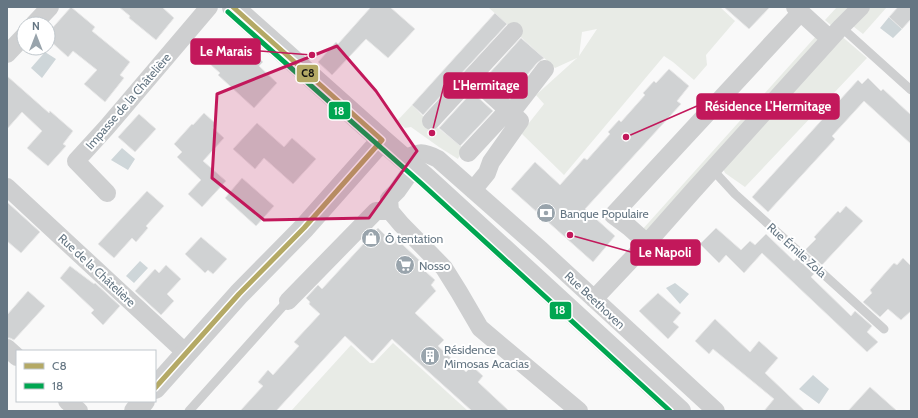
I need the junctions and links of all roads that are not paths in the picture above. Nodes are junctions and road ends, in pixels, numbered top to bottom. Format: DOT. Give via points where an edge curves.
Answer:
graph roads {
  1 [pos="50,7"];
  2 [pos="209,7"];
  3 [pos="233,7"];
  4 [pos="860,7"];
  5 [pos="798,10"];
  6 [pos="42,16"];
  7 [pos="514,31"];
  8 [pos="836,33"];
  9 [pos="16,44"];
  10 [pos="7,54"];
  11 [pos="545,69"];
  12 [pos="472,77"];
  13 [pos="911,90"];
  14 [pos="509,112"];
  15 [pos="432,121"];
  16 [pos="382,140"];
  17 [pos="468,153"];
  18 [pos="409,163"];
  19 [pos="712,170"];
  20 [pos="7,187"];
  21 [pos="473,190"];
  22 [pos="107,193"];
  23 [pos="390,211"];
  24 [pos="515,227"];
  25 [pos="647,243"];
  26 [pos="499,244"];
  27 [pos="594,299"];
  28 [pos="286,303"];
  29 [pos="884,329"];
  30 [pos="7,348"];
  31 [pos="186,353"];
  32 [pos="16,356"];
  33 [pos="156,387"];
  34 [pos="68,402"];
  35 [pos="143,402"];
  36 [pos="78,411"];
  37 [pos="135,411"];
  38 [pos="189,411"];
  39 [pos="579,411"];
  40 [pos="680,411"];
  41 [pos="716,411"];
  1 -- 6 [label="street"];
  2 -- 22 [label="street, Impasse de la Châtelière" via="76,161"];
  3 -- 16 [label="street"];
  4 -- 8 [label="street"];
  5 -- 8 [label="street"];
  5 -- 25 [label="street" via="613,215"];
  7 -- 12 [label="street"];
  8 -- 13 [label="lane"];
  8 -- 19 [label="street"];
  9 -- 10 [label="street"];
  11 -- 14 [label="street"];
  12 -- 14 [label="street"];
  12 -- 15 [label="street"];
  14 -- 17 [label="street"];
  14 -- 21 [label="street" via="520,121 491,162 487,173"];
  16 -- 18 [label="street"];
  16 -- 31 [label="street" via="314,217"];
  18 -- 21 [label="street, Rue Beethoven" via="418,153 428,153"];
  18 -- 23 [label="street" via="397,191 389,199"];
  18 -- 26 [label="street"];
  19 -- 25 [label="street"];
  19 -- 29 [label="lane, Rue Émile Zola" via="735,194"];
  20 -- 31 [label="street, Rue de la Châtelière"];
  21 -- 24 [label="street, Rue Beethoven"];
  23 -- 28 [label="street" via="376,211"];
  23 -- 39 [label="street" via="444,268 480,328"];
  24 -- 26 [label="street"];
  24 -- 27 [label="street, Rue Beethoven"];
  25 -- 27 [label="street"];
  26 -- 40 [label="street"];
  27 -- 41 [label="street, Rue Beethoven"];
  28 -- 38 [label="lane"];
  30 -- 32 [label="street"];
  31 -- 33 [label="street"];
  34 -- 36 [label="street"];
  35 -- 37 [label="street"];
}
